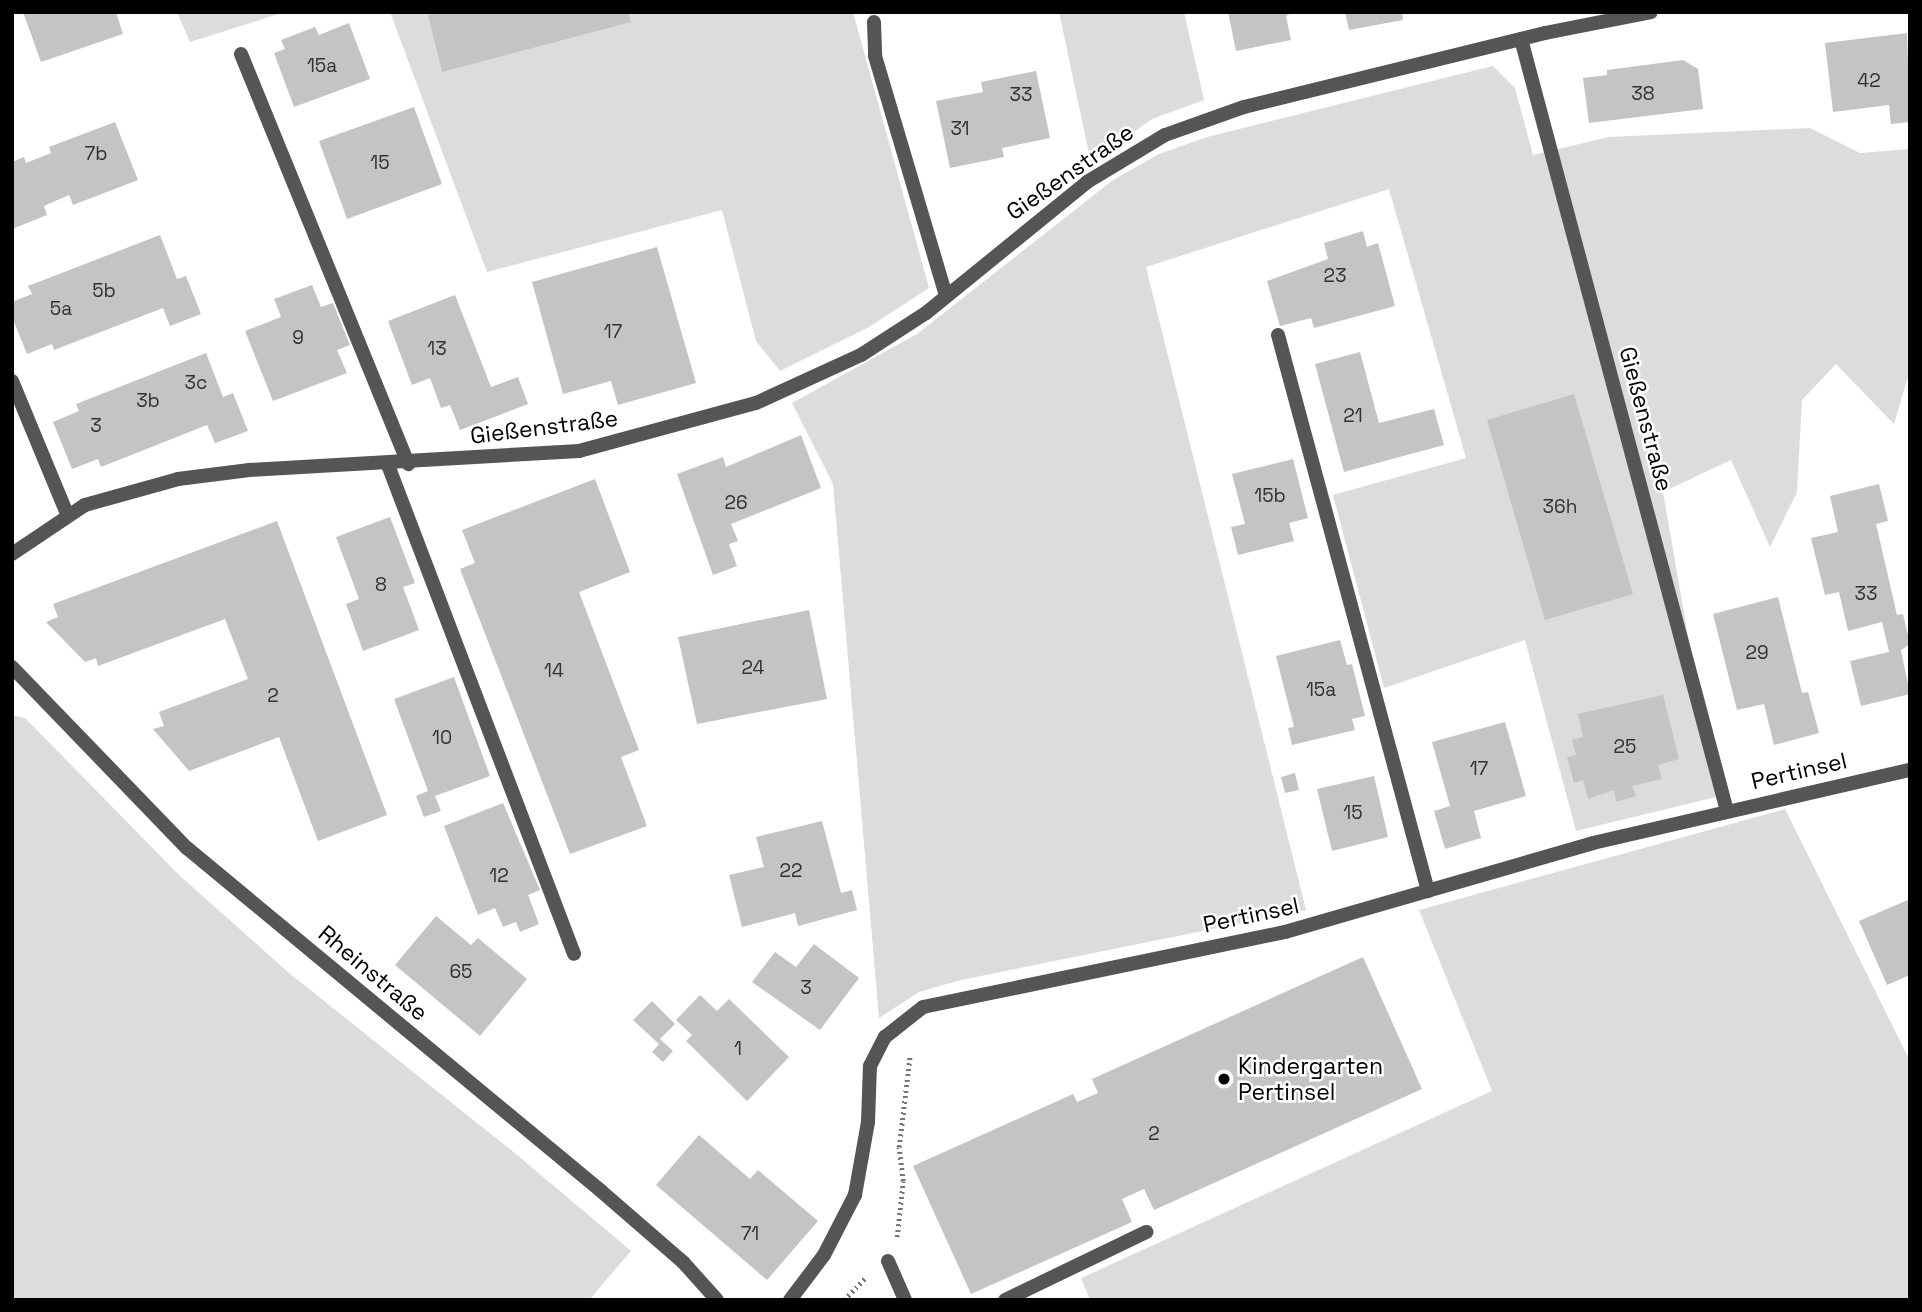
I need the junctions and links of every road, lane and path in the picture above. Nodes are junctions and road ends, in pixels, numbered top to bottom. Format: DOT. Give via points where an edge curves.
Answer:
graph roads {
  1 [pos="1651,12"];
  2 [pos="874,22"];
  3 [pos="1521,39"];
  4 [pos="241,54"];
  5 [pos="946,296"];
  6 [pos="1278,335"];
  7 [pos="12,381"];
  8 [pos="408,464"];
  9 [pos="388,465"];
  10 [pos="67,514"];
  11 [pos="12,554"];
  12 [pos="12,667"];
  13 [pos="1910,770"];
  14 [pos="1727,811"];
  15 [pos="1428,891"];
  16 [pos="574,954"];
  17 [pos="923,1007"];
  18 [pos="1146,1232"];
  19 [pos="888,1261"];
  20 [pos="717,1300"];
  21 [pos="790,1300"];
  22 [pos="844,1300"];
  23 [pos="905,1300"];
  24 [pos="1005,1300"];
  1 -- 3 [label="street, Gießenstraße"];
  2 -- 5 [label="street" via="875,56"];
  3 -- 5 [label="street, Gießenstraße" via="1244,107 1165,135 1087,182"];
  3 -- 14 [label="street, Gießenstraße"];
  4 -- 8 [label="street"];
  5 -- 8 [label="street, Gießenstraße" via="861,355 785,391 716,415 579,451"];
  6 -- 15 [label="street"];
  7 -- 10 [label="street"];
  8 -- 9 [label="street, Gießenstraße"];
  9 -- 10 [label="street, Gießenstraße" via="249,470 178,479 128,490"];
  9 -- 16 [label="street"];
  10 -- 11 [label="street, Gießenstraße"];
  12 -- 20 [label="street, Rheinstraße" via="187,848 601,1191 683,1262"];
  13 -- 14 [label="street, Pertinsel"];
  14 -- 15 [label="street, Pertinsel"];
  15 -- 17 [label="street, Pertinsel" via="1285,932"];
  17 -- 19 [label="path" via="910,1055 901,1134 899,1232"];
  17 -- 21 [label="street, Pertinsel" via="885,1037 870,1066 868,1122 855,1195 824,1255"];
  18 -- 24 [label="street"];
  19 -- 22 [label="path"];
  19 -- 23 [label="street"];
}
